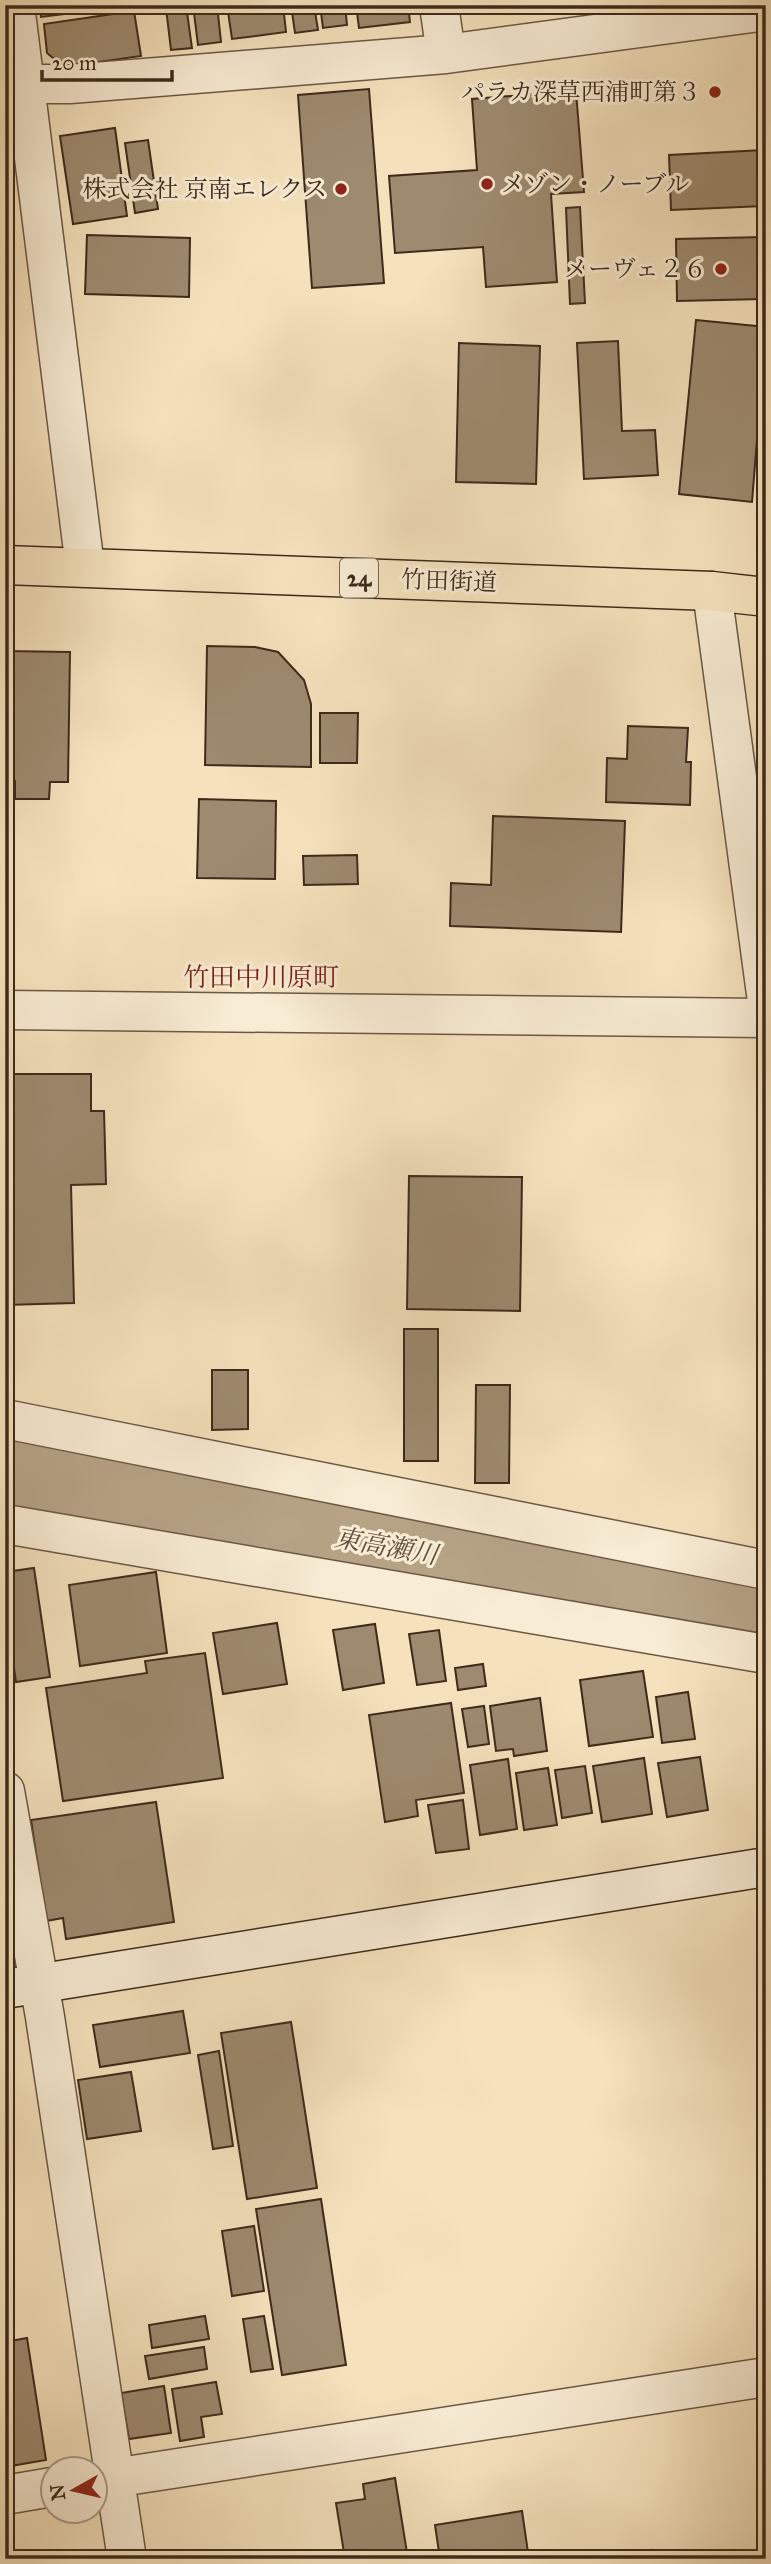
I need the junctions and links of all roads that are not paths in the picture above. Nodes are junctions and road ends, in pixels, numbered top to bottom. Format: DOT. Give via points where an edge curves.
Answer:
graph roads {
  1 [pos="15,5"];
  2 [pos="439,5"];
  3 [pos="766,10"];
  4 [pos="446,54"];
  5 [pos="16,84"];
  6 [pos="5,565"];
  7 [pos="85,567"];
  8 [pos="712,591"];
  9 [pos="766,597"];
  10 [pos="766,994"];
  11 [pos="5,1010"];
  12 [pos="766,1018"];
  13 [pos="5,1419"];
  14 [pos="5,1524"];
  15 [pos="766,1570"];
  16 [pos="766,1654"];
  17 [pos="5,1791"];
  18 [pos="766,1867"];
  19 [pos="22,1987"];
  20 [pos="766,2377"];
  21 [pos="101,2456"];
  22 [pos="108,2479"];
  23 [pos="38,2489"];
  24 [pos="108,2490"];
  25 [pos="5,2495"];
  26 [pos="127,2559"];
  1 -- 5 [label="street"];
  2 -- 4 [label="street"];
  3 -- 4 [label="street"];
  4 -- 5 [label="street" via="70,84"];
  5 -- 7 [label="street"];
  6 -- 7 [label="highway, 竹田街道 / 24"];
  7 -- 8 [label="highway, 竹田街道 / 24"];
  8 -- 9 [label="highway, 竹田街道 / 24"];
  8 -- 10 [label="street"];
  11 -- 12 [label="street"];
  13 -- 15 [label="street"];
  14 -- 16 [label="street"];
  17 -- 19 [label="street"];
  18 -- 19 [label="street"];
  19 -- 21 [label="street"];
  20 -- 22 [label="street"];
  23 -- 25 [label="street"];
  24 -- 26 [label="street"];
}
